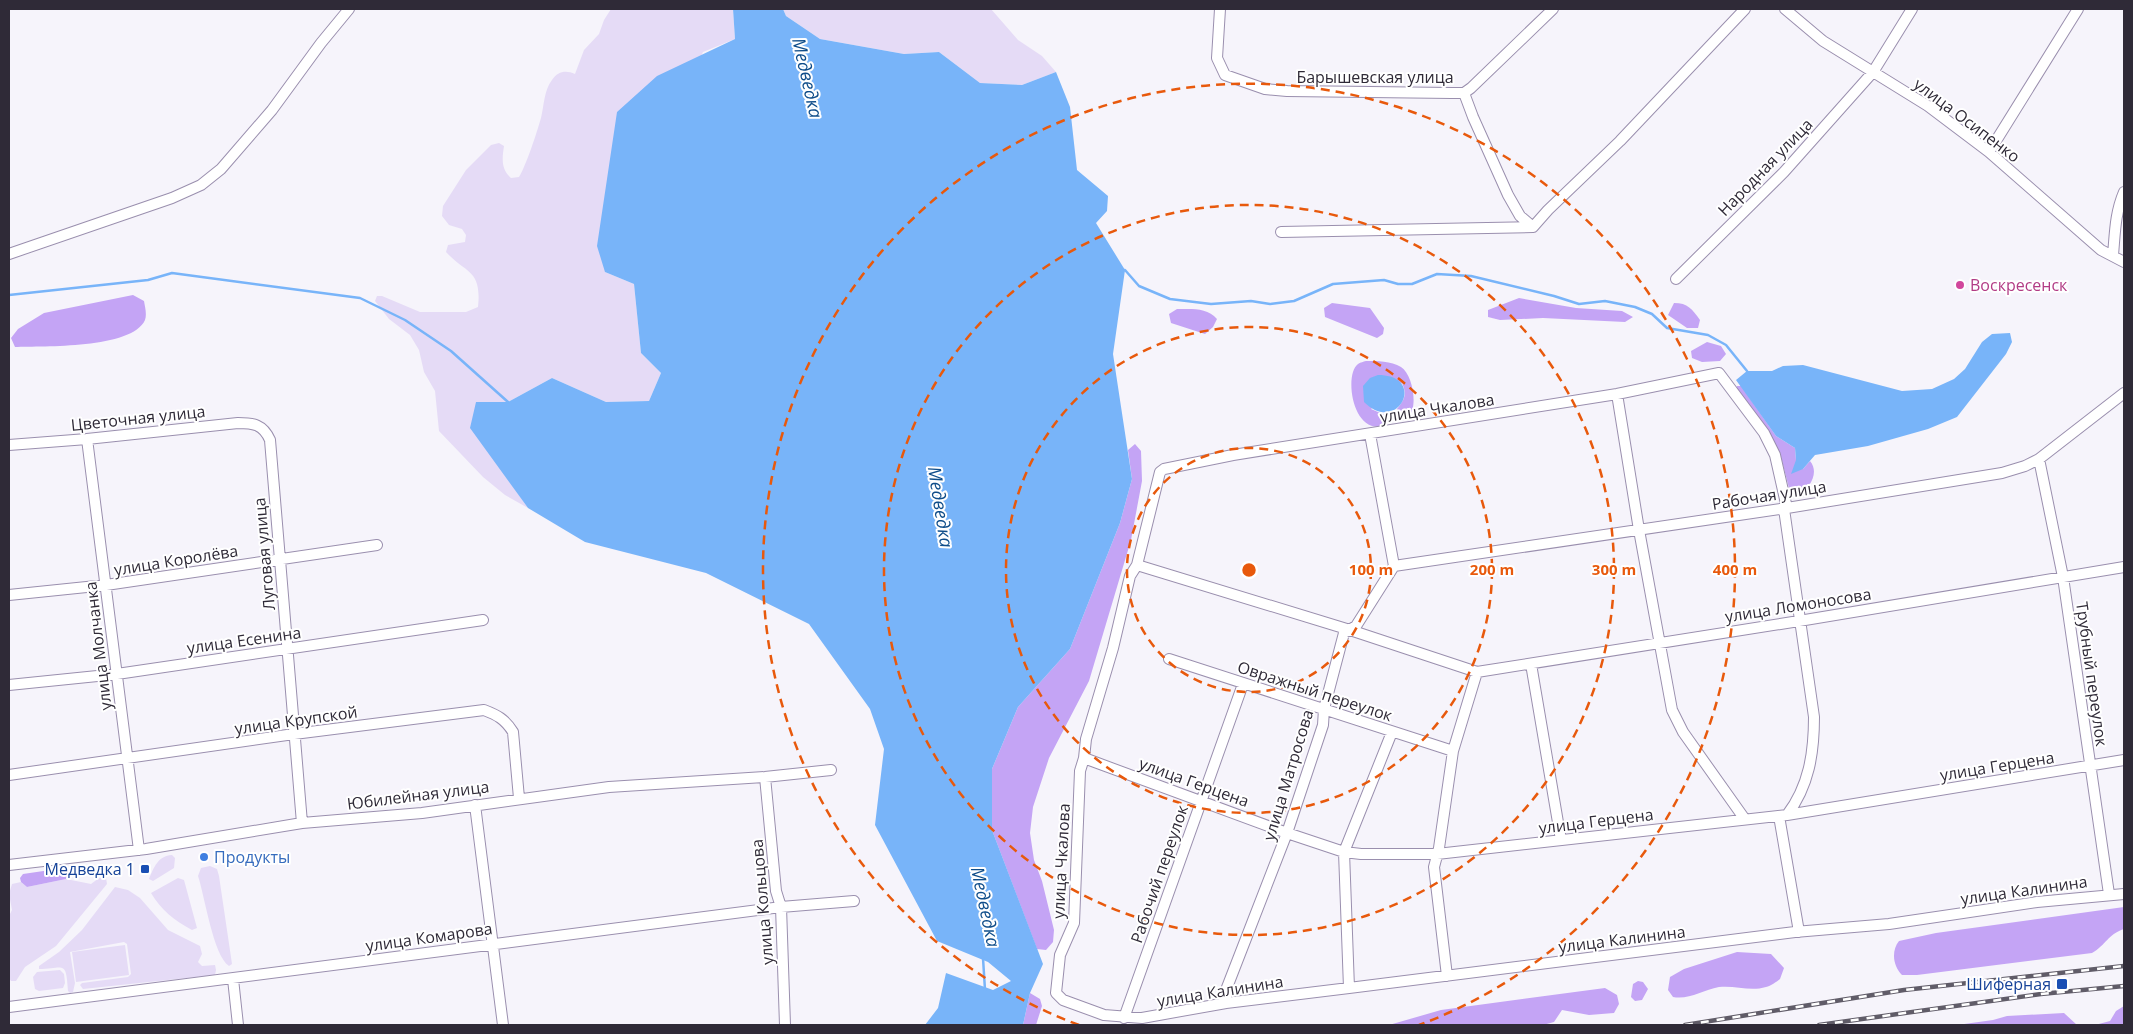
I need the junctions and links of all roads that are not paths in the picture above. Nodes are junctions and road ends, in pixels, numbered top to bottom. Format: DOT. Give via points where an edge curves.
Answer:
graph roads {
  1 [pos="349,9"];
  2 [pos="1220,9"];
  3 [pos="1553,9"];
  4 [pos="1745,9"];
  5 [pos="1785,9"];
  6 [pos="1912,9"];
  7 [pos="2078,9"];
  8 [pos="1873,72"];
  9 [pos="1464,93"];
  10 [pos="1989,152"];
  11 [pos="2124,192"];
  12 [pos="1533,227"];
  13 [pos="1282,232"];
  14 [pos="9,254"];
  15 [pos="2113,255"];
  16 [pos="2124,262"];
  17 [pos="1676,279"];
  18 [pos="2124,393"];
  19 [pos="1617,394"];
  20 [pos="267,433"];
  21 [pos="1370,434"];
  22 [pos="87,439"];
  23 [pos="9,445"];
  24 [pos="2038,459"];
  25 [pos="1785,508"];
  26 [pos="1639,530"];
  27 [pos="377,545"];
  28 [pos="280,560"];
  29 [pos="1137,565"];
  30 [pos="1394,566"];
  31 [pos="2124,567"];
  32 [pos="2063,576"];
  33 [pos="106,586"];
  34 [pos="9,595"];
  35 [pos="483,620"];
  36 [pos="1799,621"];
  37 [pos="1350,630"];
  38 [pos="1659,642"];
  39 [pos="286,650"];
  40 [pos="1169,659"];
  41 [pos="1531,664"];
  42 [pos="1477,672"];
  43 [pos="117,674"];
  44 [pos="1243,684"];
  45 [pos="9,685"];
  46 [pos="1324,709"];
  47 [pos="1392,732"];
  48 [pos="294,734"];
  49 [pos="1453,751"];
  50 [pos="1084,758"];
  51 [pos="127,759"];
  52 [pos="2124,760"];
  53 [pos="2090,766"];
  54 [pos="831,770"];
  55 [pos="9,775"];
  56 [pos="766,777"];
  57 [pos="519,798"];
  58 [pos="1201,801"];
  59 [pos="475,805"];
  60 [pos="1783,815"];
  61 [pos="1744,818"];
  62 [pos="302,823"];
  63 [pos="1287,833"];
  64 [pos="1561,840"];
  65 [pos="139,850"];
  66 [pos="1344,852"];
  67 [pos="1437,854"];
  68 [pos="9,865"];
  69 [pos="2109,894"];
  70 [pos="2124,894"];
  71 [pos="854,901"];
  72 [pos="781,907"];
  73 [pos="1799,932"];
  74 [pos="492,943"];
  75 [pos="1447,976"];
  76 [pos="233,978"];
  77 [pos="1349,988"];
  78 [pos="1056,993"];
  79 [pos="1226,1003"];
  80 [pos="9,1008"];
  81 [pos="1124,1018"];
  82 [pos="238,1025"];
  83 [pos="503,1025"];
  84 [pos="785,1025"];
  1 -- 14 [label="street" via="272,110 221,169 201,185"];
  2 -- 9 [label="street, Барышевская улица" via="1217,58 1225,74 1265,88"];
  3 -- 9 [label="street, Барышевская улица"];
  4 -- 12 [label="street"];
  5 -- 8 [label="street, улица Осипенко" via="1823,41"];
  6 -- 8 [label="street, Народная улица"];
  7 -- 10 [label="street"];
  8 -- 10 [label="street, улица Осипенко" via="1928,106"];
  8 -- 17 [label="street, Народная улица" via="1784,172"];
  9 -- 12 [label="street" via="1508,195 1520,216"];
  10 -- 15 [label="street, улица Осипенко" via="2101,250"];
  11 -- 15 [label="street" via="2115,222"];
  12 -- 13 [label="street"];
  15 -- 16 [label="street, улица Осипенко"];
  18 -- 24 [label="street, Рабочая улица"];
  19 -- 21 [label="street, улица Чкалова"];
  19 -- 25 [label="street, улица Чкалова" via="1719,373 1775,454"];
  19 -- 26 [label="street"];
  20 -- 22 [label="street, Цветочная улица" via="254,423 238,423"];
  20 -- 28 [label="street, Луговая улица"];
  21 -- 29 [label="street, улица Чкалова" via="1233,455 1160,472"];
  21 -- 30 [label="street"];
  22 -- 23 [label="street, Цветочная улица"];
  22 -- 33 [label="street, улица Молчанка"];
  24 -- 25 [label="street, Рабочая улица" via="2002,473"];
  24 -- 32 [label="street, Трубный переулок"];
  25 -- 26 [label="street, Рабочая улица"];
  25 -- 36 [label="street"];
  26 -- 30 [label="street, Рабочая улица"];
  26 -- 38 [label="street"];
  27 -- 28 [label="street, улица Королёва"];
  28 -- 33 [label="street, улица Королёва"];
  28 -- 39 [label="street, Луговая улица"];
  29 -- 37 [label="street"];
  29 -- 50 [label="street, улица Чкалова" via="1130,576 1086,739"];
  30 -- 37 [label="street, улица Матросова" via="1356,626"];
  31 -- 32 [label="street, улица Ломоносова"];
  32 -- 36 [label="street, улица Ломоносова"];
  32 -- 53 [label="street, Трубный переулок"];
  33 -- 34 [label="street, улица Королёва"];
  33 -- 43 [label="street, улица Молчанка"];
  35 -- 39 [label="street, улица Есенина"];
  36 -- 38 [label="street, улица Ломоносова"];
  36 -- 60 [label="street" via="1814,718 1814,738 1806,780 1796,803"];
  37 -- 42 [label="street"];
  37 -- 46 [label="street, улица Матросова" via="1344,633"];
  38 -- 41 [label="street, улица Ломоносова"];
  38 -- 61 [label="street" via="1676,720"];
  39 -- 43 [label="street, улица Есенина"];
  39 -- 48 [label="street, Луговая улица"];
  40 -- 44 [label="street, Овражный переулок"];
  41 -- 42 [label="street, улица Ломоносова"];
  41 -- 64 [label="street"];
  42 -- 49 [label="street"];
  43 -- 45 [label="street, улица Есенина"];
  43 -- 51 [label="street, улица Молчанка"];
  44 -- 46 [label="street, Овражный переулок"];
  44 -- 58 [label="street, Рабочий переулок"];
  46 -- 47 [label="street, Овражный переулок"];
  46 -- 63 [label="street, улица Матросова" via="1323,724"];
  47 -- 49 [label="street, Овражный переулок"];
  47 -- 66 [label="street"];
  48 -- 51 [label="street, улица Крупской"];
  48 -- 57 [label="street, улица Крупской" via="484,710 507,722 513,732"];
  48 -- 62 [label="street, Луговая улица"];
  49 -- 67 [label="street"];
  50 -- 58 [label="street, улица Герцена"];
  50 -- 78 [label="street, улица Чкалова" via="1080,771 1074,923 1060,955"];
  51 -- 55 [label="street, улица Крупской"];
  51 -- 65 [label="street, улица Молчанка"];
  52 -- 53 [label="street, улица Герцена"];
  53 -- 60 [label="street, улица Герцена"];
  53 -- 69 [label="street, Трубный переулок"];
  54 -- 56 [label="street, Юбилейная улица"];
  56 -- 57 [label="street, Юбилейная улица" via="608,787"];
  56 -- 72 [label="street, улица Кольцова" via="776,891"];
  57 -- 59 [label="street, Юбилейная улица"];
  58 -- 63 [label="street, улица Герцена"];
  58 -- 81 [label="street, Рабочий переулок"];
  59 -- 62 [label="street, Юбилейная улица"];
  59 -- 74 [label="street"];
  60 -- 61 [label="street, улица Герцена"];
  60 -- 73 [label="street"];
  61 -- 64 [label="street, улица Герцена"];
  62 -- 65 [label="street, Юбилейная улица"];
  63 -- 66 [label="street, улица Герцена"];
  63 -- 79 [label="street, улица Матросова" via="1226,990"];
  64 -- 67 [label="street, улица Герцена"];
  65 -- 68 [label="street, Юбилейная улица"];
  66 -- 67 [label="street, улица Герцена"];
  66 -- 77 [label="street"];
  67 -- 75 [label="street" via="1434,867"];
  69 -- 70 [label="street, улица Калинина"];
  69 -- 73 [label="street, улица Калинина" via="1889,924"];
  71 -- 72 [label="street, улица Комарова"];
  72 -- 74 [label="street, улица Комарова"];
  72 -- 84 [label="street, улица Кольцова"];
  73 -- 75 [label="street, улица Калинина"];
  74 -- 76 [label="street, улица Комарова"];
  74 -- 83 [label="street"];
  75 -- 77 [label="street, улица Калинина"];
  76 -- 80 [label="street, улица Комарова"];
  76 -- 82 [label="street"];
  77 -- 79 [label="street, улица Калинина"];
  78 -- 81 [label="street, улица Калинина" via="1077,1006"];
  79 -- 81 [label="street, улица Калинина" via="1142,1018"];
}
